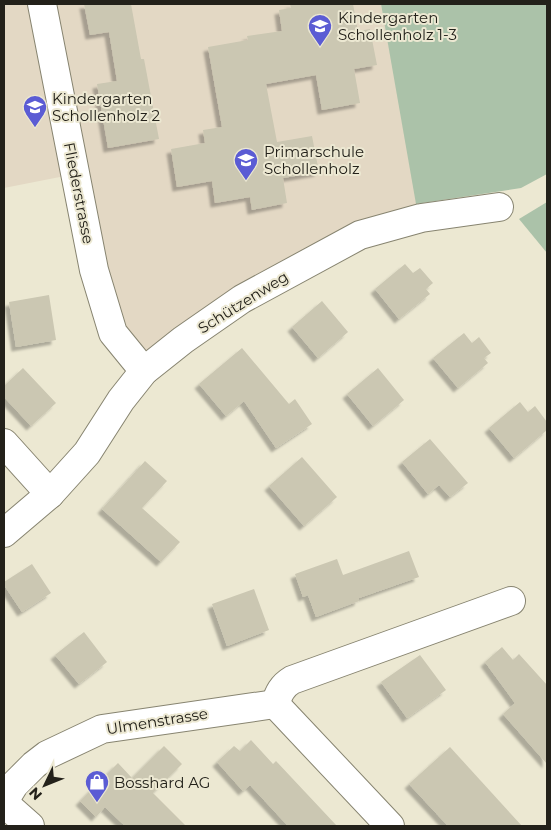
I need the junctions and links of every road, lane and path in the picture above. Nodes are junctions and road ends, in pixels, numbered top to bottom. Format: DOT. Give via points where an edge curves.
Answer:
graph roads {
  1 [pos="42,4"];
  2 [pos="499,207"];
  3 [pos="144,371"];
  4 [pos="4,443"];
  5 [pos="50,494"];
  6 [pos="4,533"];
  7 [pos="511,601"];
  8 [pos="275,704"];
  9 [pos="4,802"];
  10 [pos="30,826"];
  11 [pos="390,826"];
  1 -- 3 [label="street, Fliederstrasse" via="94,270 113,333"];
  2 -- 3 [label="street, Schützenweg" via="421,218 360,235 242,299"];
  3 -- 5 [label="street, Schützenweg" via="87,452"];
  4 -- 5 [label="street"];
  5 -- 6 [label="street, Schützenweg"];
  7 -- 8 [label="street" via="292,680 280,691"];
  8 -- 9 [label="street, Ulmenstrasse" via="102,729 47,755 14,785"];
  8 -- 11 [label="street"];
  9 -- 10 [label="street"];
}
